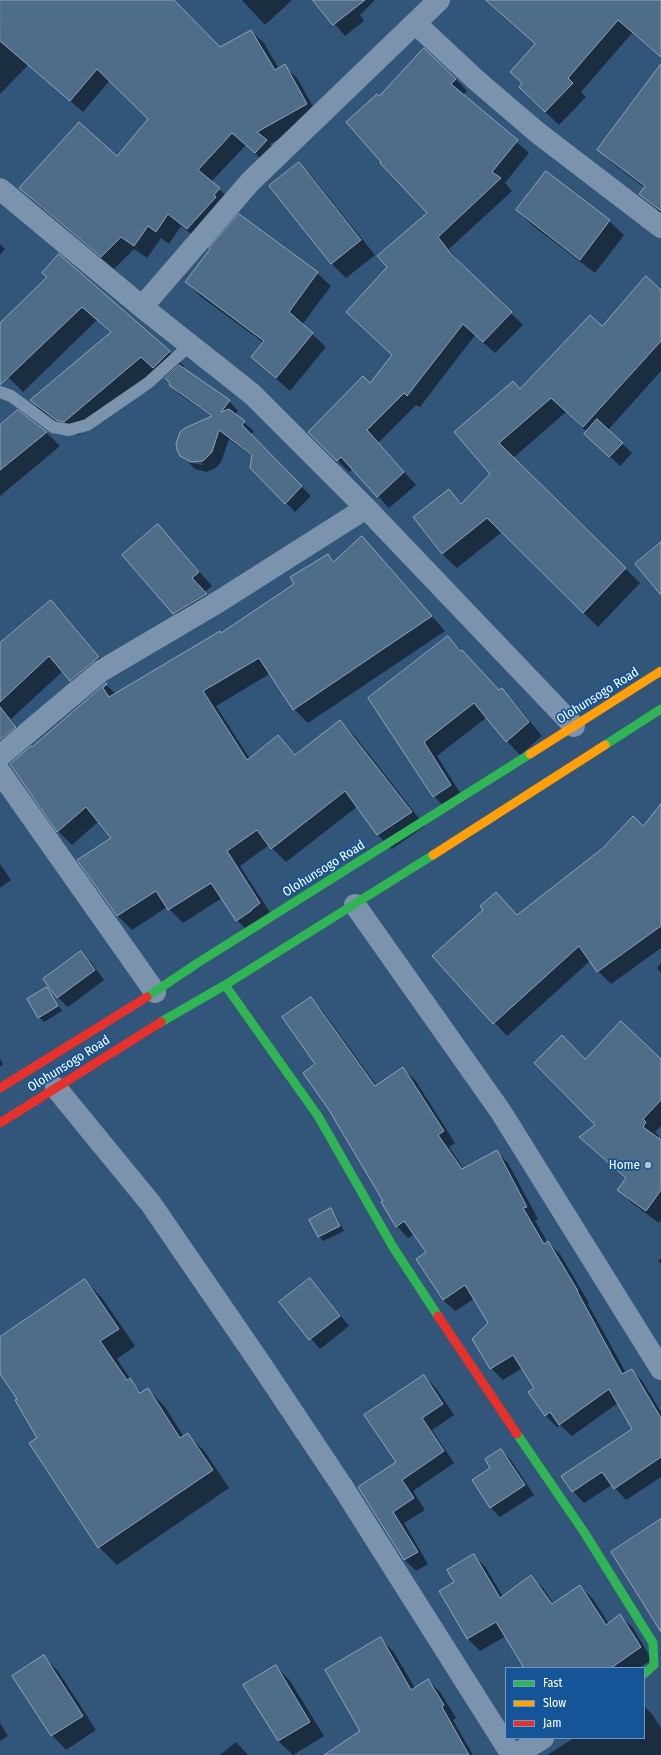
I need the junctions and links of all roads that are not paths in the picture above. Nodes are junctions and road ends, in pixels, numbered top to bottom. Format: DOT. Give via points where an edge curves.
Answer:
graph roads {
  1 [pos="439,0"];
  2 [pos="415,22"];
  3 [pos="0,189"];
  4 [pos="661,228"];
  5 [pos="142,307"];
  6 [pos="190,345"];
  7 [pos="0,392"];
  8 [pos="366,508"];
  9 [pos="661,671"];
  10 [pos="661,709"];
  11 [pos="574,726"];
  12 [pos="0,756"];
  13 [pos="0,772"];
  14 [pos="356,905"];
  15 [pos="225,986"];
  16 [pos="155,992"];
  17 [pos="0,1088"];
  18 [pos="56,1088"];
  19 [pos="0,1123"];
  20 [pos="658,1358"];
  21 [pos="645,1673"];
  22 [pos="541,1739"];
  23 [pos="512,1755"];
  24 [pos="516,1755"];
  1 -- 2 [label="street"];
  2 -- 4 [label="street" via="476,80 538,133"];
  2 -- 5 [label="street" via="250,182"];
  3 -- 5 [label="street"];
  5 -- 6 [label="street"];
  6 -- 7 [label="lane" via="148,383 87,425 69,430 53,427 11,396"];
  6 -- 8 [label="street" via="252,394"];
  8 -- 11 [label="street"];
  8 -- 12 [label="street" via="218,602 101,671"];
  9 -- 11 [label="main road, Olohunsogo Road"];
  10 -- 14 [label="main road, Olohunsogo Road"];
  11 -- 16 [label="main road, Olohunsogo Road"];
  13 -- 16 [label="street"];
  14 -- 15 [label="main road, Olohunsogo Road"];
  14 -- 20 [label="street" via="501,1112"];
  15 -- 18 [label="main road, Olohunsogo Road" via="168,1018"];
  15 -- 21 [label="main road" via="318,1116 393,1247 584,1532 649,1636 653,1643 654,1665"];
  16 -- 17 [label="main road, Olohunsogo Road"];
  18 -- 19 [label="main road, Olohunsogo Road"];
  18 -- 23 [label="street" via="151,1204 256,1357 344,1489"];
  22 -- 24 [label="street"];
}
